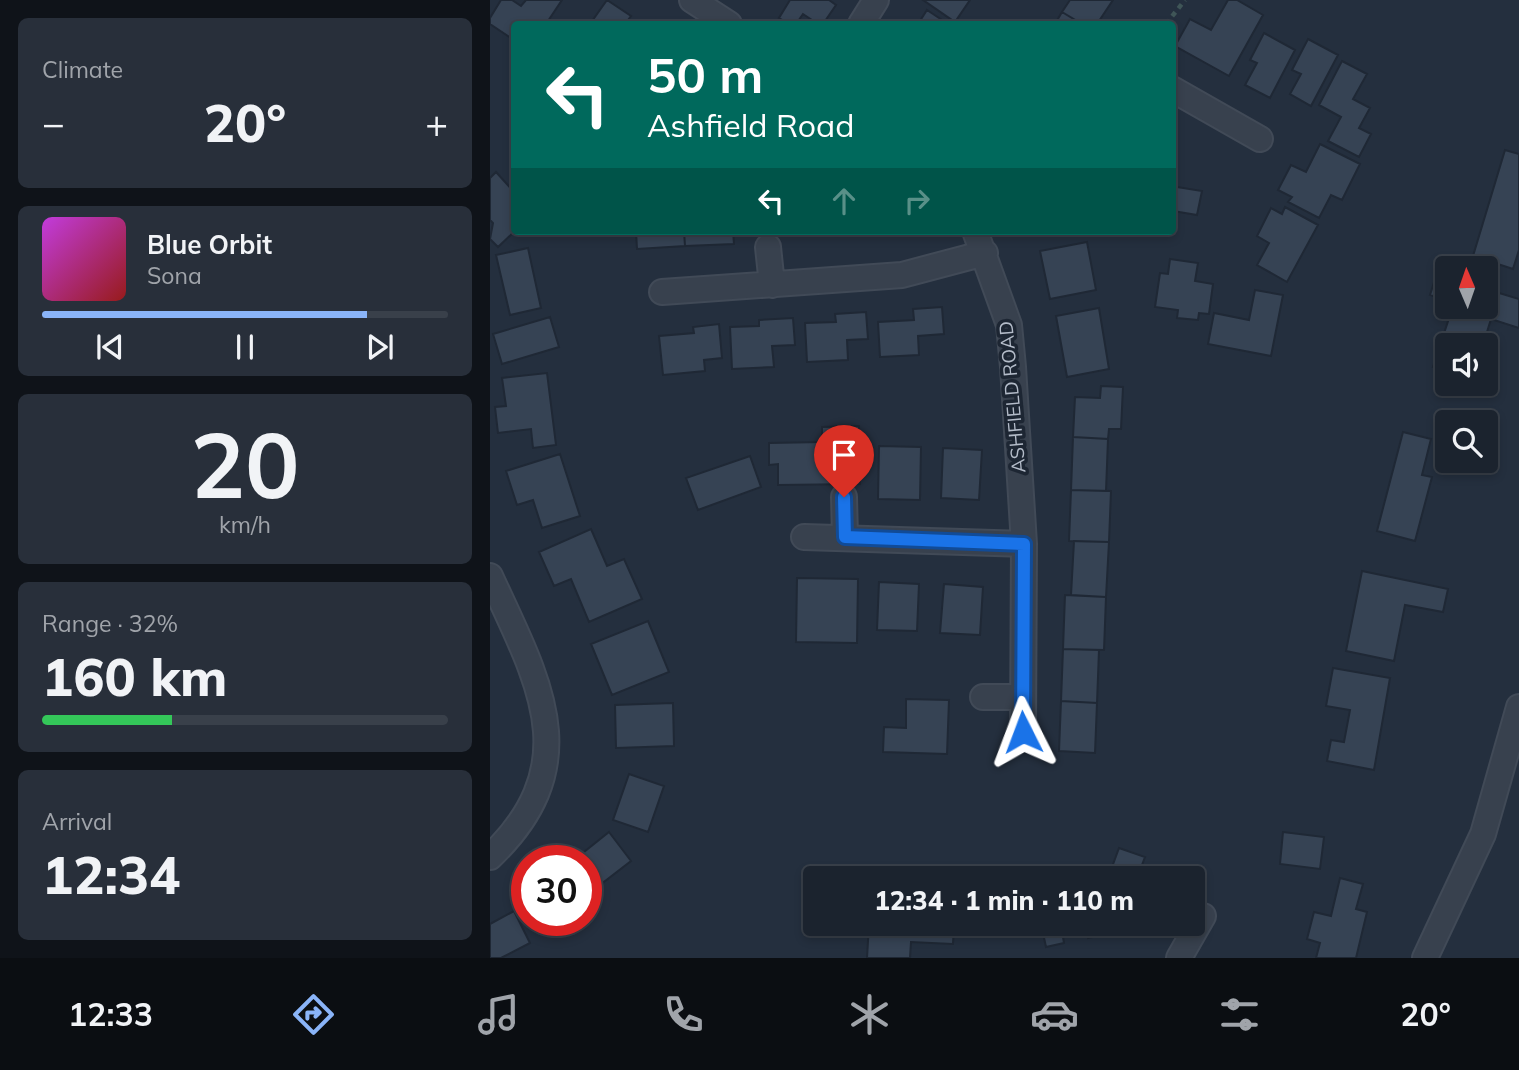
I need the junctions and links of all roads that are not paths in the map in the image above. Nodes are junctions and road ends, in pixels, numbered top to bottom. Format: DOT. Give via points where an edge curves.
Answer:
graph roads {
  1 [pos="692,0"];
  2 [pos="876,0"];
  3 [pos="724,21"];
  4 [pos="864,21"];
  5 [pos="1176,91"];
  6 [pos="1259,139"];
  7 [pos="983,238"];
  8 [pos="768,247"];
  9 [pos="772,285"];
  10 [pos="662,292"];
  11 [pos="844,497"];
  12 [pos="804,537"];
  13 [pos="845,537"];
  14 [pos="1024,544"];
  15 [pos="490,576"];
  16 [pos="983,697"];
  17 [pos="1021,697"];
  18 [pos="1519,707"];
  19 [pos="1023,732"];
  20 [pos="490,857"];
  21 [pos="1192,936"];
  22 [pos="1179,958"];
  23 [pos="1425,958"];
  1 -- 3 [label="street"];
  2 -- 4 [label="street"];
  5 -- 6 [label="street"];
  7 -- 9 [label="street, ASHFIELD ROAD" via="902,275"];
  7 -- 14 [label="street, ASHFIELD ROAD" via="1009,325"];
  8 -- 9 [label="street"];
  9 -- 10 [label="street, ASHFIELD ROAD"];
  11 -- 13 [label="street"];
  12 -- 13 [label="street"];
  13 -- 14 [label="street"];
  14 -- 17 [label="street, ASHFIELD ROAD"];
  15 -- 20 [label="street" via="534,671 544,702 547,736 533,803 521,824"];
  16 -- 17 [label="street"];
  17 -- 19 [label="street, ASHFIELD ROAD"];
  18 -- 23 [label="street" via="1483,834"];
  21 -- 22 [label="street"];
}
